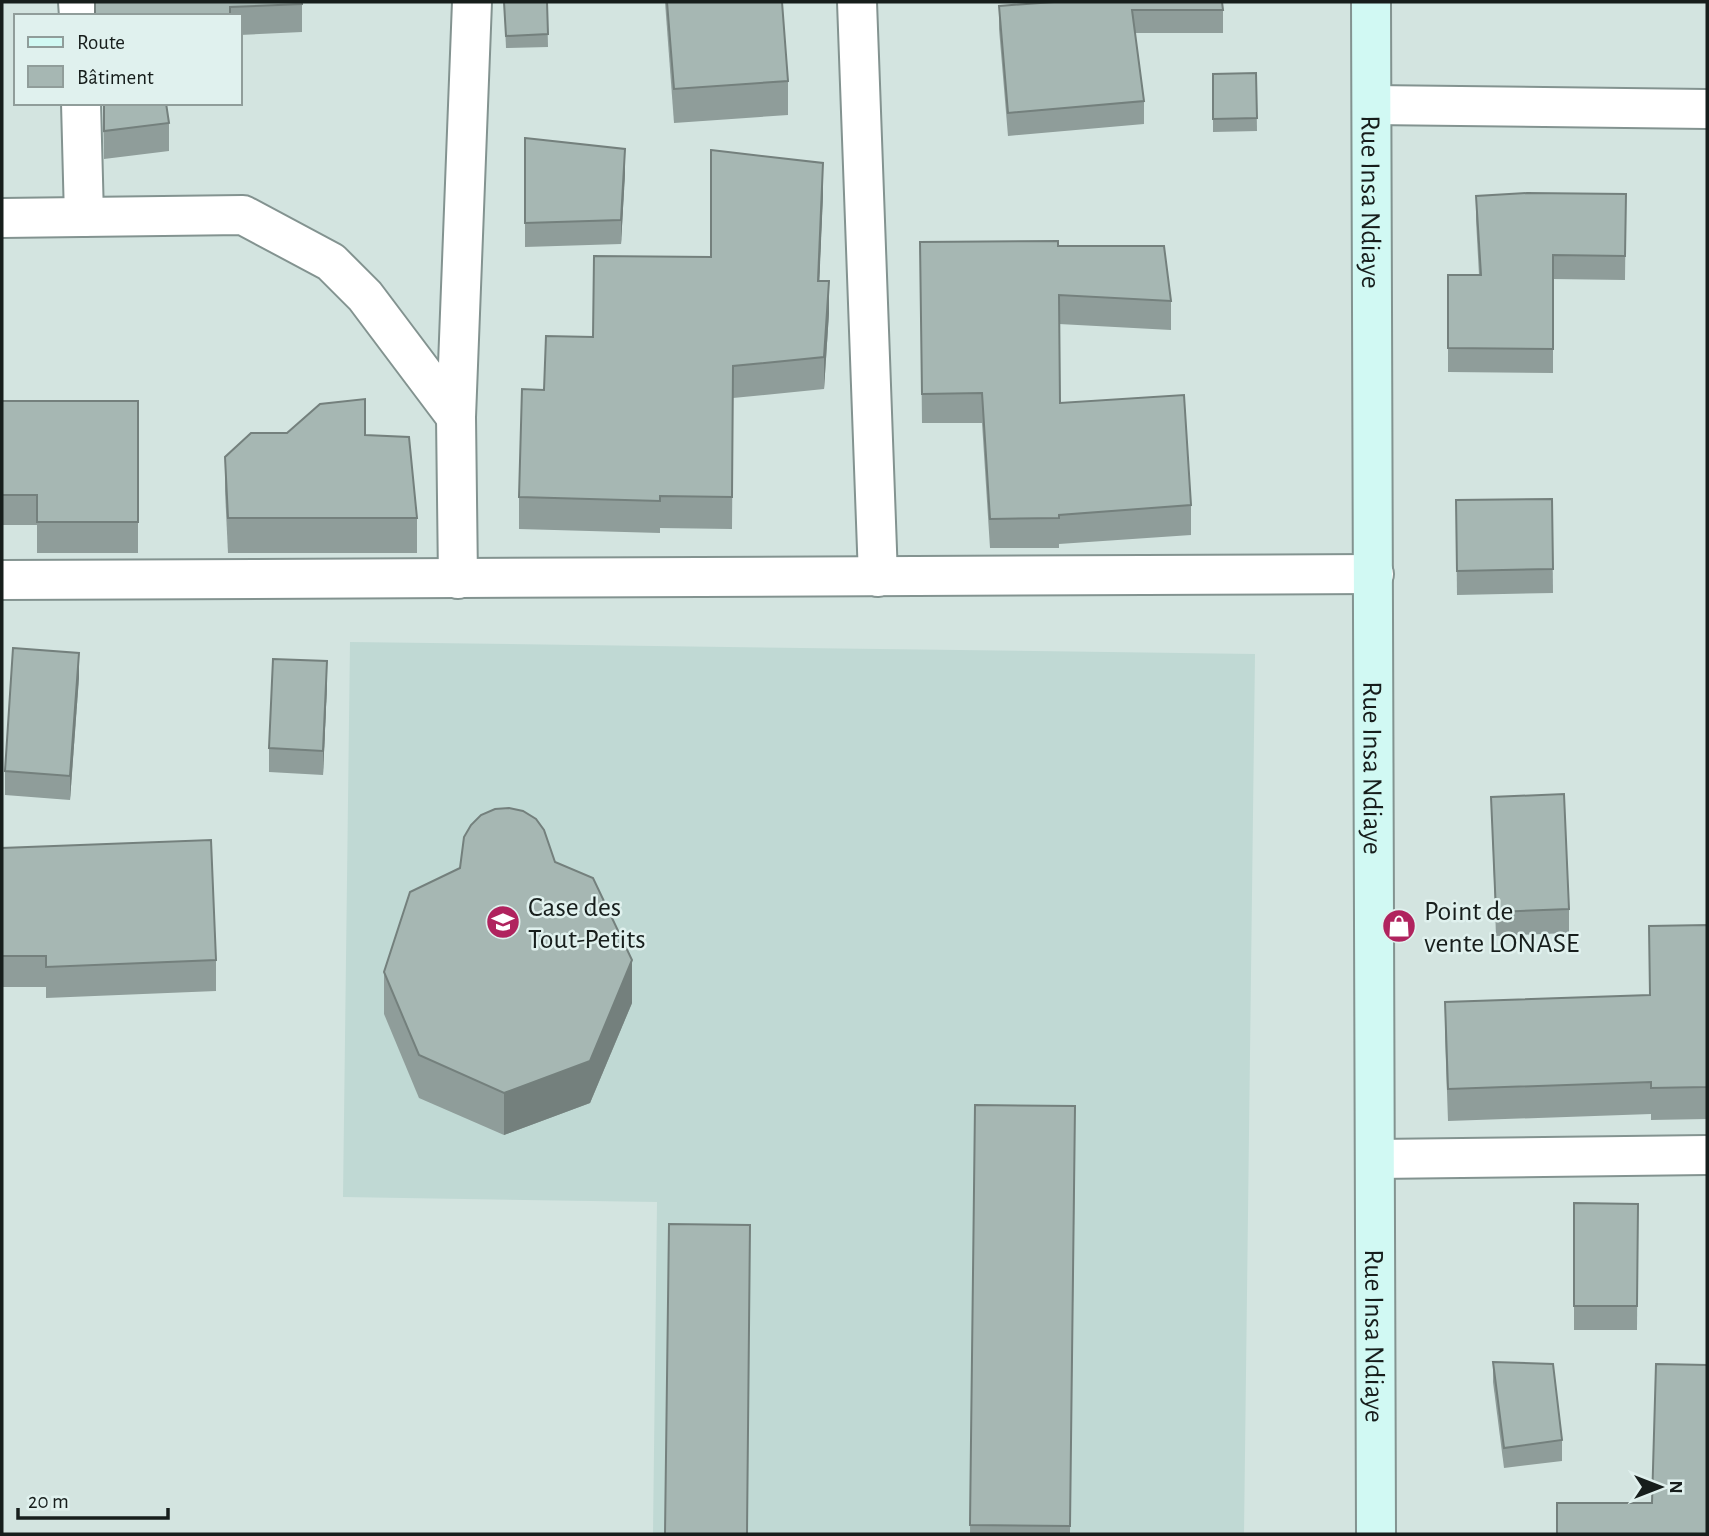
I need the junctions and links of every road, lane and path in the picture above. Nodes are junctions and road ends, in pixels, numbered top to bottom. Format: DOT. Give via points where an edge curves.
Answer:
graph roads {
  1 [pos="472,2"];
  2 [pos="857,2"];
  3 [pos="1371,2"];
  4 [pos="81,105"];
  5 [pos="1372,105"];
  6 [pos="1707,109"];
  7 [pos="85,217"];
  8 [pos="2,218"];
  9 [pos="456,417"];
  10 [pos="1374,574"];
  11 [pos="878,577"];
  12 [pos="458,579"];
  13 [pos="2,580"];
  14 [pos="1707,1155"];
  15 [pos="1376,1159"];
  16 [pos="1376,1534"];
  1 -- 9 [label="street"];
  2 -- 11 [label="street"];
  3 -- 5 [label="main road, Rue Insa Ndiaye"];
  4 -- 7 [label="street"];
  5 -- 6 [label="street"];
  5 -- 10 [label="main road, Rue Insa Ndiaye"];
  7 -- 8 [label="street"];
  7 -- 9 [label="street" via="243,215 331,262 365,296"];
  9 -- 12 [label="street"];
  10 -- 11 [label="street"];
  10 -- 15 [label="main road, Rue Insa Ndiaye"];
  11 -- 12 [label="street"];
  12 -- 13 [label="street"];
  14 -- 15 [label="street"];
  15 -- 16 [label="main road, Rue Insa Ndiaye"];
}
